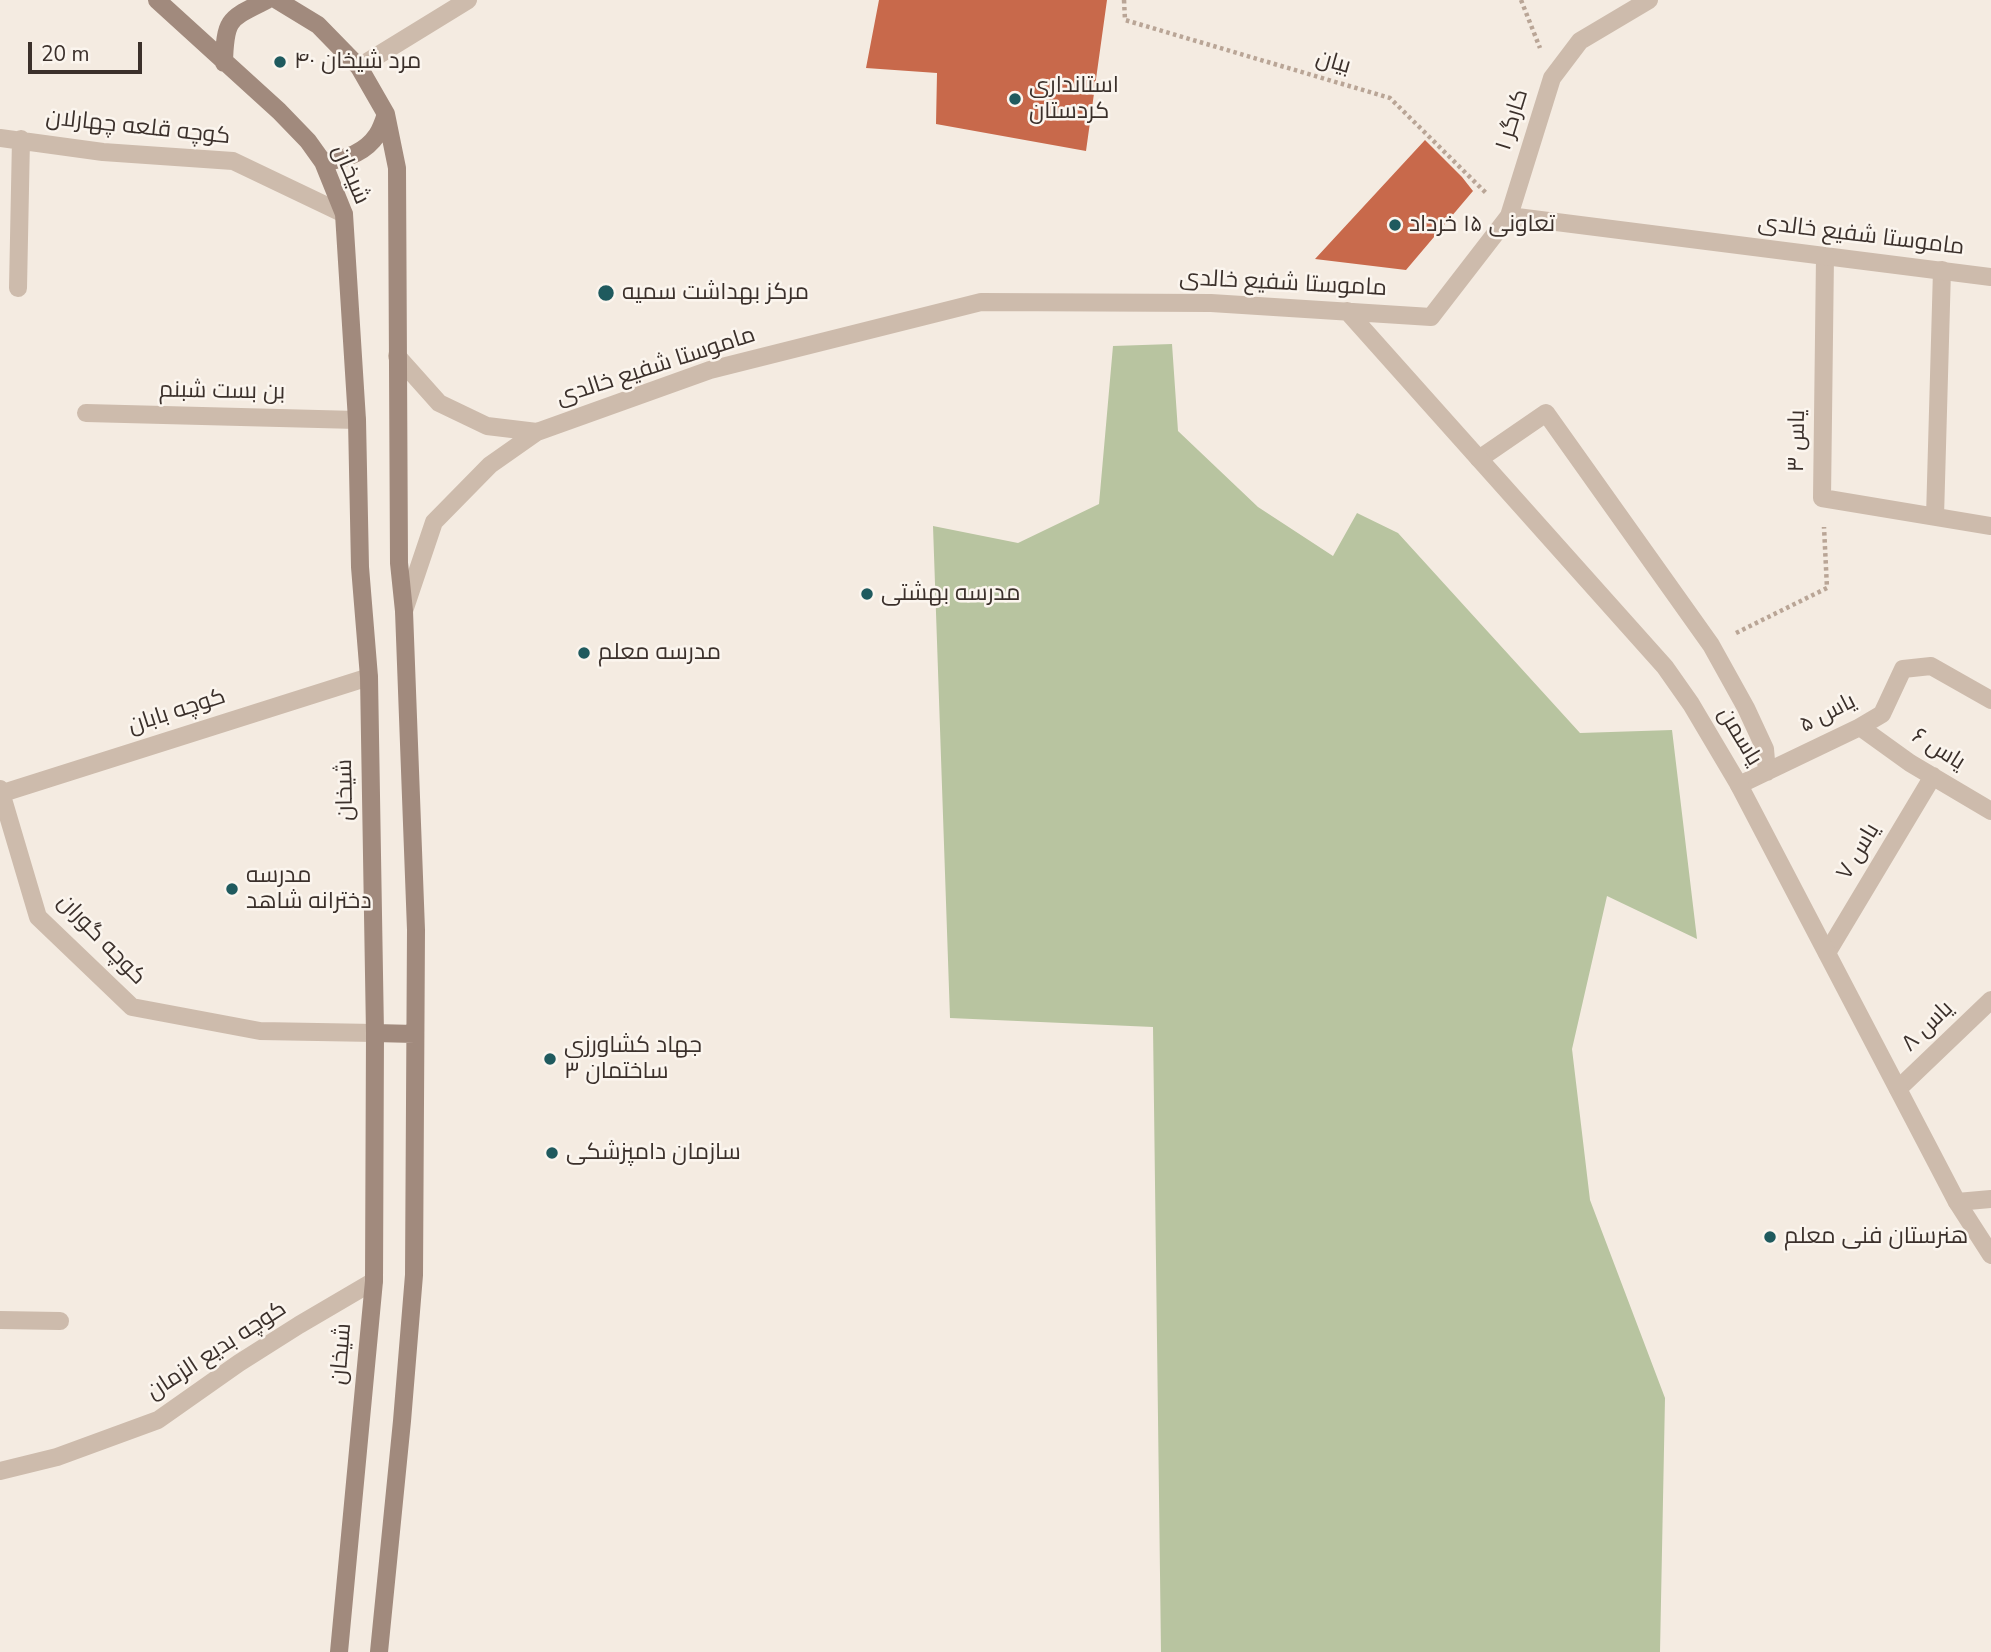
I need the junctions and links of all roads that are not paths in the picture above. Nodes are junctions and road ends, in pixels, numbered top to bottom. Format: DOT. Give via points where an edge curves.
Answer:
graph roads {
  1 [pos="157,0"];
  2 [pos="267,0"];
  3 [pos="277,0"];
  4 [pos="468,0"];
  5 [pos="1649,0"];
  6 [pos="224,63"];
  7 [pos="359,67"];
  8 [pos="386,114"];
  9 [pos="0,138"];
  10 [pos="21,139"];
  11 [pos="323,162"];
  12 [pos="344,214"];
  13 [pos="1509,216"];
  14 [pos="1825,256"];
  15 [pos="1942,270"];
  16 [pos="1991,277"];
  17 [pos="18,288"];
  18 [pos="1347,312"];
  19 [pos="397,356"];
  20 [pos="86,413"];
  21 [pos="357,419"];
  22 [pos="537,432"];
  23 [pos="1479,459"];
  24 [pos="1935,517"];
  25 [pos="1991,526"];
  26 [pos="404,611"];
  27 [pos="369,677"];
  28 [pos="1991,700"];
  29 [pos="1860,727"];
  30 [pos="1767,772"];
  31 [pos="1933,776"];
  32 [pos="1739,785"];
  33 [pos="1,792"];
  34 [pos="1991,811"];
  35 [pos="1828,953"];
  36 [pos="1991,1000"];
  37 [pos="375,1032"];
  38 [pos="415,1034"];
  39 [pos="1898,1089"];
  40 [pos="1991,1199"];
  41 [pos="1957,1202"];
  42 [pos="1991,1255"];
  43 [pos="374,1282"];
  44 [pos="0,1320"];
  45 [pos="60,1321"];
  46 [pos="0,1471"];
  47 [pos="339,1652"];
  48 [pos="379,1652"];
  1 -- 6 [label="street, شیخان"];
  2 -- 6 [label="street" via="233,18 225,35"];
  3 -- 7 [label="street, شیخان" via="318,25"];
  4 -- 7 [label="street"];
  5 -- 13 [label="street, کارگر ۱" via="1580,41 1552,78"];
  6 -- 11 [label="street, شیخان" via="279,111"];
  7 -- 8 [label="street, شیخان"];
  8 -- 11 [label="street" via="377,136 361,150"];
  8 -- 19 [label="street, شیخان" via="397,168"];
  9 -- 10 [label="street, کوچه قلعه چهارلان"];
  10 -- 12 [label="street, کوچه قلعه چهارلان" via="103,152 233,161"];
  10 -- 17 [label="street"];
  11 -- 12 [label="street, شیخان"];
  12 -- 21 [label="street, شیخان"];
  13 -- 14 [label="street, ماموستا شفیع خالدی"];
  13 -- 18 [label="street, ماموستا شفیع خالدی" via="1431,317"];
  14 -- 15 [label="street, ماموستا شفیع خالدی"];
  14 -- 24 [label="street, یاس ۳" via="1822,498"];
  15 -- 16 [label="street, ماموستا شفیع خالدی"];
  15 -- 24 [label="street"];
  18 -- 22 [label="street, ماموستا شفیع خالدی" via="1211,303 981,302 710,370"];
  18 -- 23 [label="street, یاسمن"];
  19 -- 22 [label="street" via="439,403 487,426"];
  19 -- 26 [label="street, شیخان" via="399,563"];
  20 -- 21 [label="street, بن بست شبنم"];
  21 -- 27 [label="street, شیخان" via="360,567"];
  22 -- 26 [label="street" via="490,465 434,522"];
  23 -- 30 [label="street" via="1546,413 1711,645 1765,749"];
  23 -- 32 [label="street, یاسمن" via="1665,667"];
  24 -- 25 [label="street, یاس ۳"];
  26 -- 38 [label="street, شیخان" via="416,930"];
  27 -- 33 [label="street, کوچه بابان"];
  27 -- 37 [label="street, شیخان"];
  28 -- 29 [label="street, یاس ۵" via="1931,666 1903,669 1882,714"];
  29 -- 30 [label="street, یاس ۵"];
  29 -- 31 [label="street, یاس ۶"];
  30 -- 32 [label="street, یاس ۵"];
  31 -- 34 [label="street, یاس ۶"];
  31 -- 35 [label="street, یاس ۷"];
  32 -- 35 [label="street, یاسمن"];
  33 -- 37 [label="street, کوچه گوران" via="38,917 132,1007 260,1031"];
  35 -- 39 [label="street, یاسمن"];
  36 -- 39 [label="street, یاس ۸"];
  37 -- 38 [label="street"];
  37 -- 43 [label="street, شیخان"];
  38 -- 48 [label="street, شیخان" via="414,1275"];
  39 -- 41 [label="street, یاسمن"];
  40 -- 41 [label="street"];
  41 -- 42 [label="street, یاسمن"];
  43 -- 46 [label="street, کوچه بدیع الزمان" via="239,1363 158,1420 57,1457"];
  43 -- 47 [label="street, شیخان"];
  44 -- 45 [label="street"];
}
